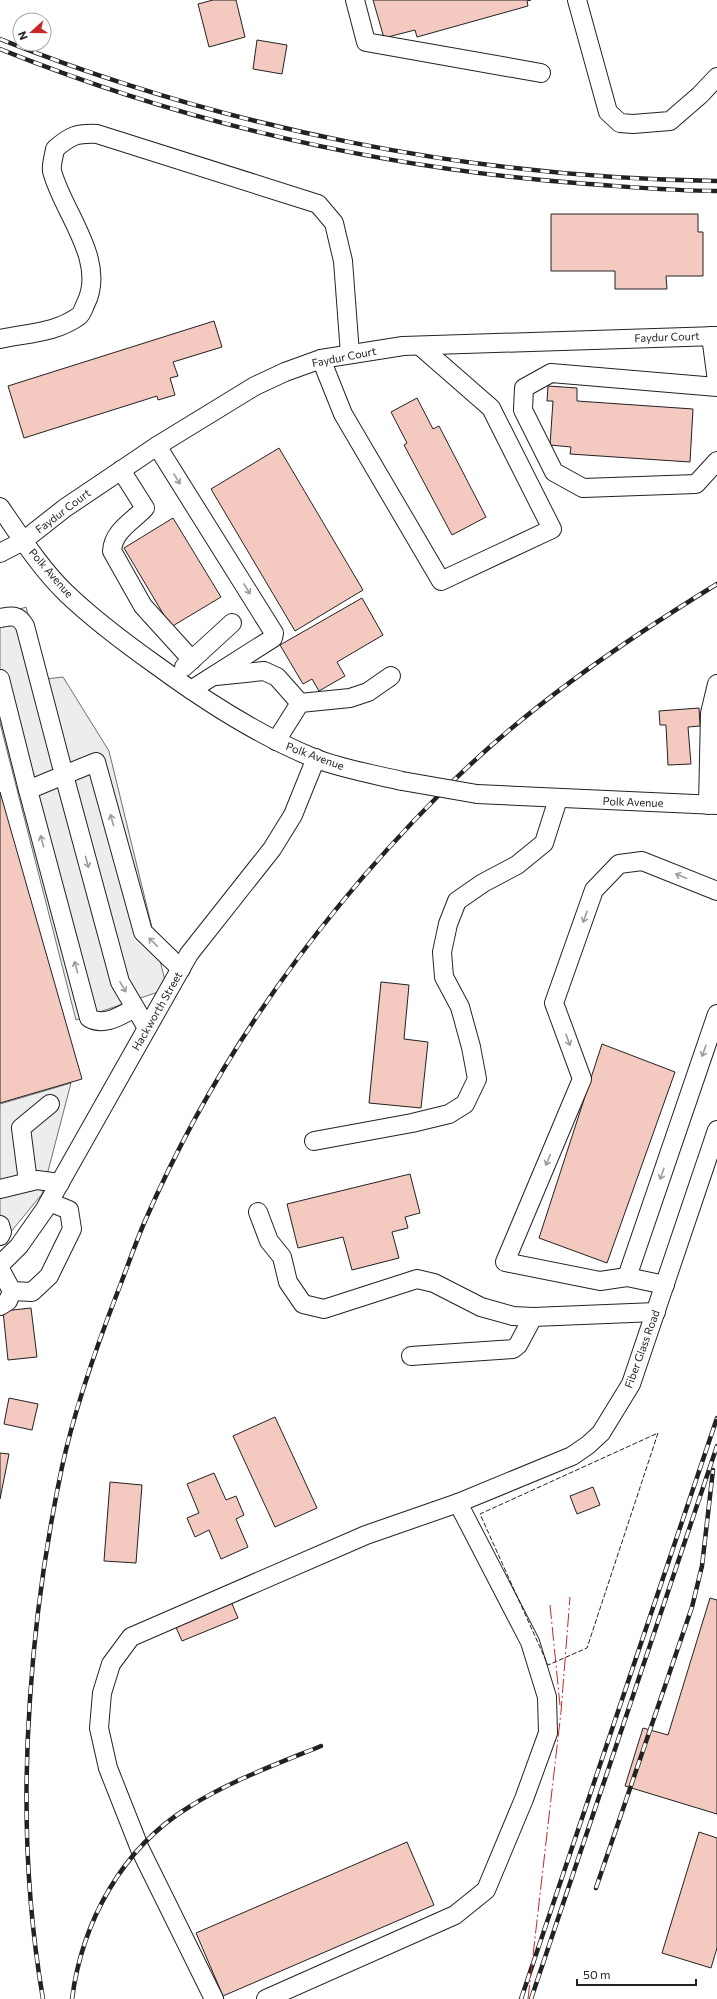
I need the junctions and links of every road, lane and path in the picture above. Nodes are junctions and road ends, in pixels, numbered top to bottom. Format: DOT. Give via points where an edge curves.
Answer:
graph roads {
  1 [pos="355,0"];
  2 [pos="577,0"];
  3 [pos="541,73"];
  4 [pos="717,77"];
  5 [pos="714,336"];
  6 [pos="0,339"];
  7 [pos="420,346"];
  8 [pos="350,354"];
  9 [pos="321,359"];
  10 [pos="717,381"];
  11 [pos="717,387"];
  12 [pos="156,446"];
  13 [pos="717,461"];
  14 [pos="121,470"];
  15 [pos="0,507"];
  16 [pos="23,541"];
  17 [pos="0,553"];
  18 [pos="0,618"];
  19 [pos="232,623"];
  20 [pos="192,660"];
  21 [pos="213,676"];
  22 [pos="391,676"];
  23 [pos="173,678"];
  24 [pos="0,679"];
  25 [pos="717,684"];
  26 [pos="191,690"];
  27 [pos="300,703"];
  28 [pos="276,741"];
  29 [pos="316,758"];
  30 [pos="64,775"];
  31 [pos="28,790"];
  32 [pos="558,799"];
  33 [pos="712,805"];
  34 [pos="717,891"];
  35 [pos="181,969"];
  36 [pos="135,1008"];
  37 [pos="717,1014"];
  38 [pos="147,1028"];
  39 [pos="50,1104"];
  40 [pos="717,1130"];
  41 [pos="314,1141"];
  42 [pos="28,1182"];
  43 [pos="60,1183"];
  44 [pos="0,1189"];
  45 [pos="49,1202"];
  46 [pos="258,1212"];
  47 [pos="0,1225"];
  48 [pos="0,1236"];
  49 [pos="0,1265"];
  50 [pos="0,1270"];
  51 [pos="627,1277"];
  52 [pos="665,1285"];
  53 [pos="12,1291"];
  54 [pos="0,1306"];
  55 [pos="656,1312"];
  56 [pos="533,1317"];
  57 [pos="411,1356"];
  58 [pos="458,1503"];
  59 [pos="214,1999"];
  60 [pos="266,1999"];
  1 -- 3 [label="street" via="366,42"];
  2 -- 4 [label="street" via="608,112 620,123 670,120"];
  5 -- 7 [label="street, Faydur Court"];
  5 -- 10 [label="street"];
  6 -- 8 [label="street" via="58,327 80,316 89,297 91,271 84,242 62,198 52,169 55,149 69,137 97,134 318,204 334,223 343,261"];
  7 -- 8 [label="street, Faydur Court"];
  7 -- 9 [label="street" via="491,408 552,529 441,581 344,414"];
  8 -- 9 [label="street, Faydur Court"];
  9 -- 12 [label="street, Faydur Court" via="255,386"];
  11 -- 13 [label="street" via="551,373 524,388 523,410 554,472 583,488 696,484"];
  12 -- 14 [label="street, Faydur Court"];
  12 -- 21 [label="street, one-way" via="274,633 273,638"];
  14 -- 16 [label="street, Faydur Court" via="65,508"];
  14 -- 20 [label="street" via="145,508 116,535 112,551 144,606"];
  15 -- 16 [label="street, Polk Avenue"];
  16 -- 17 [label="street, Faydur Court"];
  16 -- 23 [label="street, Polk Avenue" via="66,592 119,638"];
  18 -- 30 [label="street" via="14,615 21,618 25,626"];
  19 -- 20 [label="street"];
  20 -- 23 [label="street"];
  21 -- 26 [label="street"];
  21 -- 27 [label="street" via="264,671 277,677"];
  22 -- 27 [label="street" via="368,692 350,698"];
  23 -- 26 [label="street, Polk Avenue"];
  24 -- 31 [label="street"];
  25 -- 33 [label="street" via="710,713"];
  26 -- 28 [label="street, Polk Avenue"];
  27 -- 28 [label="street"];
  28 -- 29 [label="street, Polk Avenue"];
  29 -- 32 [label="street, Polk Avenue, bridge" via="402,781 477,794"];
  29 -- 35 [label="street, Hackworth Street" via="293,815 272,849 189,954"];
  30 -- 31 [label="street"];
  35 -- 30 [label="street, one-way" via="143,932 96,762"];
  30 -- 36 [label="street, one-way" via="120,982"];
  36 -- 31 [label="street, one-way" via="112,1020 96,1022 89,1018"];
  32 -- 33 [label="street, Polk Avenue"];
  32 -- 41 [label="street" via="544,843 517,865 483,883 457,901 448,924 442,952 444,977 460,1007 477,1079 465,1104 449,1114 419,1122"];
  34 -- 51 [label="street, one-way" via="642,860 619,864 594,890 554,1003 582,1079 505,1262 600,1281"];
  35 -- 38 [label="street, Hackworth Street"];
  36 -- 38 [label="street"];
  37 -- 51 [label="street, one-way"];
  38 -- 43 [label="street, Hackworth Street"];
  39 -- 42 [label="street" via="21,1128"];
  40 -- 52 [label="street, Fiber Glass Road"];
  42 -- 43 [label="street" via="37,1180"];
  42 -- 44 [label="street"];
  43 -- 45 [label="street, Hackworth Street"];
  45 -- 49 [label="street, Hackworth Street" via="19,1246"];
  45 -- 53 [label="street" via="69,1210 72,1230 49,1276 32,1292"];
  46 -- 56 [label="street" via="269,1241 282,1257 288,1282 303,1304 324,1309 417,1279 434,1283 482,1307 513,1316"];
  47 -- 48 [label="street"];
  50 -- 53 [label="street"];
  51 -- 52 [label="street"];
  52 -- 55 [label="street, Fiber Glass Road"];
  53 -- 54 [label="street" via="8,1301"];
  55 -- 56 [label="street"];
  55 -- 58 [label="street, Fiber Glass Road" via="631,1384 601,1434 572,1456"];
  56 -- 57 [label="street" via="518,1345 513,1349"];
  58 -- 59 [label="street, Fiber Glass Road" via="366,1535 131,1637 111,1664 102,1693 100,1728 108,1768 140,1849"];
  58 -- 60 [label="street" via="530,1642 547,1697 548,1733 524,1799 486,1890 455,1915"];
}
